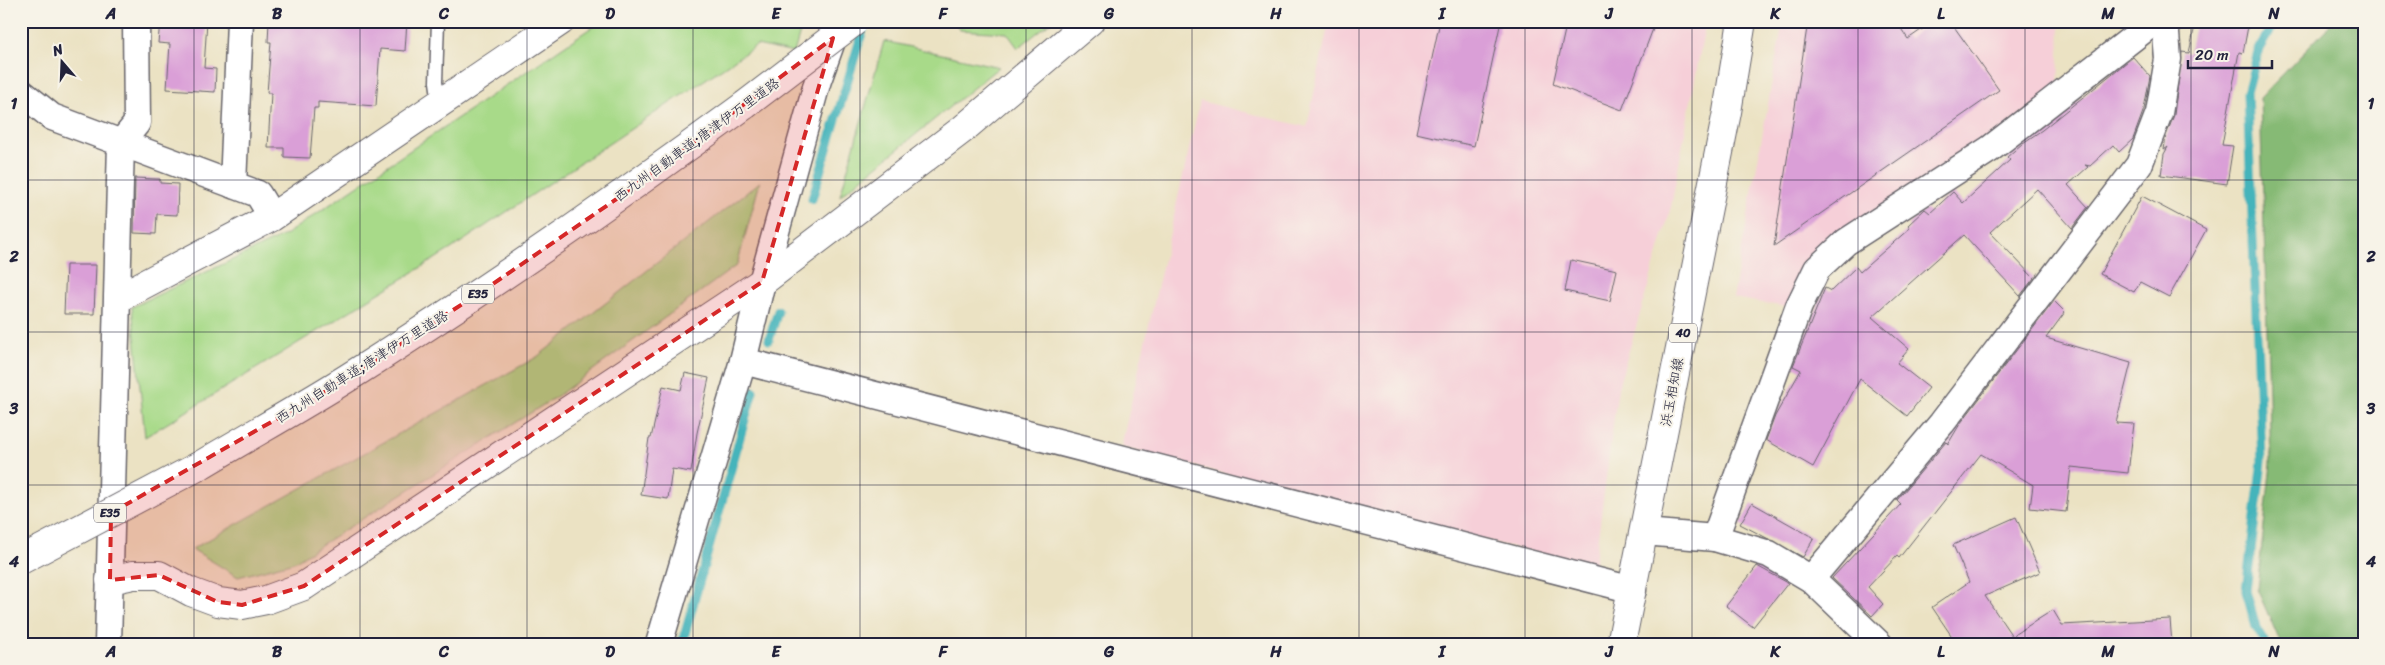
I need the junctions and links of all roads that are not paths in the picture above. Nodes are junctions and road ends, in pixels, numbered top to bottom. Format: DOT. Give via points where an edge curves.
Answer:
graph roads {
  1 [pos="136,21"];
  2 [pos="240,21"];
  3 [pos="438,21"];
  4 [pos="561,21"];
  5 [pos="839,21"];
  6 [pos="855,21"];
  7 [pos="1090,21"];
  8 [pos="1742,21"];
  9 [pos="2155,21"];
  10 [pos="2165,21"];
  11 [pos="21,92"];
  12 [pos="439,103"];
  13 [pos="121,143"];
  14 [pos="233,185"];
  15 [pos="272,217"];
  16 [pos="762,282"];
  17 [pos="118,298"];
  18 [pos="743,361"];
  19 [pos="1644,532"];
  20 [pos="1715,538"];
  21 [pos="21,560"];
  22 [pos="1811,579"];
  23 [pos="110,580"];
  24 [pos="1633,590"];
  25 [pos="108,644"];
  26 [pos="658,644"];
  27 [pos="1622,644"];
  28 [pos="1879,644"];
  1 -- 13 [label="street" via="136,123"];
  2 -- 14 [label="street"];
  3 -- 12 [label="lane" via="436,82"];
  4 -- 12 [label="main road"];
  5 -- 16 [label="street" via="818,80"];
  6 -- 21 [label="main road, 西九州自動車道;唐津伊万里道路 / E35, bridge" via="618,198 487,288 347,378 200,466"];
  7 -- 16 [label="main road" via="963,129"];
  8 -- 19 [label="main road, 浜玉相知線 / 40"];
  9 -- 20 [label="street" via="1990,149 1846,242 1817,269 1799,306"];
  10 -- 22 [label="street" via="2168,59 2159,113 2140,165 1942,423"];
  11 -- 13 [label="street" via="52,117"];
  12 -- 15 [label="main road"];
  13 -- 14 [label="street"];
  13 -- 17 [label="street"];
  14 -- 15 [label="street" via="258,194"];
  15 -- 17 [label="main road"];
  16 -- 18 [label="street"];
  16 -- 23 [label="main road" via="304,586 242,605 218,602 159,575 133,575"];
  17 -- 23 [label="street"];
  18 -- 24 [label="street"];
  18 -- 26 [label="street"];
  19 -- 20 [label="street"];
  19 -- 24 [label="main road, 浜玉相知線 / 40"];
  20 -- 22 [label="street" via="1769,554"];
  22 -- 28 [label="street"];
  23 -- 25 [label="street"];
  24 -- 27 [label="main road, 浜玉相知線 / 40"];
}
